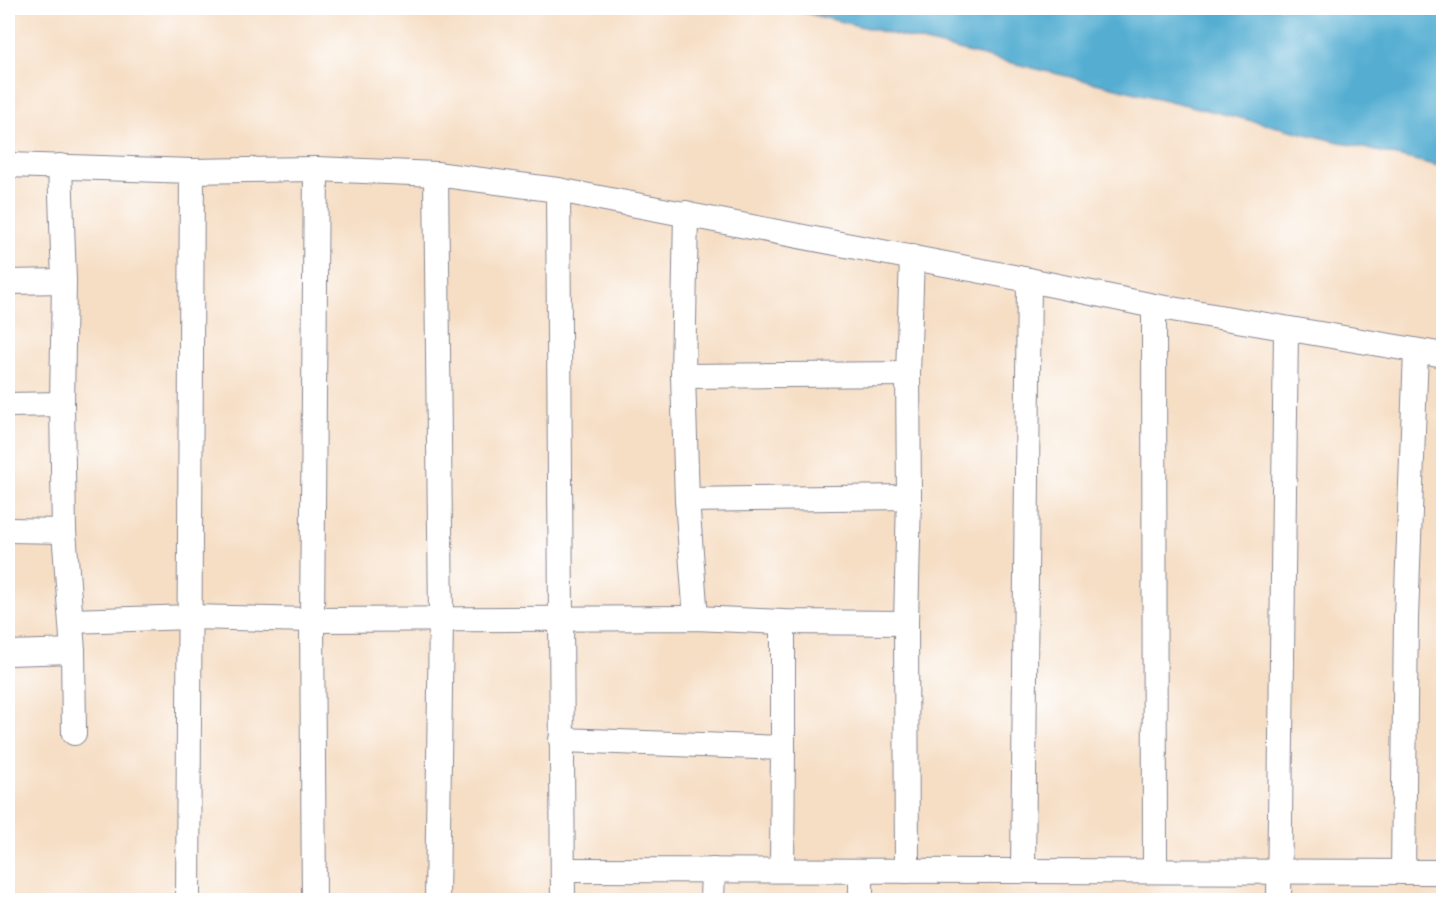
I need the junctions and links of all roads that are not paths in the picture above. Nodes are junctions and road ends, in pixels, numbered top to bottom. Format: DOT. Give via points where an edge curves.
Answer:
graph roads {
  1 [pos="8,165"];
  2 [pos="60,166"];
  3 [pos="316,169"];
  4 [pos="192,171"];
  5 [pos="436,174"];
  6 [pos="558,190"];
  7 [pos="686,213"];
  8 [pos="912,257"];
  9 [pos="1029,280"];
  10 [pos="64,281"];
  11 [pos="8,282"];
  12 [pos="1154,306"];
  13 [pos="1286,330"];
  14 [pos="1416,351"];
  15 [pos="1443,355"];
  16 [pos="908,374"];
  17 [pos="684,376"];
  18 [pos="62,404"];
  19 [pos="8,405"];
  20 [pos="909,497"];
  21 [pos="687,500"];
  22 [pos="8,530"];
  23 [pos="64,531"];
  24 [pos="191,617"];
  25 [pos="696,618"];
  26 [pos="441,619"];
  27 [pos="312,620"];
  28 [pos="560,620"];
  29 [pos="71,621"];
  30 [pos="783,622"];
  31 [pos="906,623"];
  32 [pos="73,651"];
  33 [pos="9,653"];
  34 [pos="74,733"];
  35 [pos="561,740"];
  36 [pos="783,748"];
  37 [pos="782,869"];
  38 [pos="562,870"];
  39 [pos="713,870"];
  40 [pos="861,871"];
  41 [pos="907,871"];
  42 [pos="1023,871"];
  43 [pos="1155,871"];
  44 [pos="1279,871"];
  45 [pos="1403,872"];
  46 [pos="1443,872"];
  47 [pos="188,900"];
  48 [pos="314,900"];
  49 [pos="437,900"];
  50 [pos="563,900"];
  51 [pos="712,900"];
  52 [pos="861,900"];
  53 [pos="1279,900"];
  1 -- 2 [label="street"];
  2 -- 4 [label="street"];
  2 -- 10 [label="street"];
  3 -- 4 [label="street"];
  3 -- 5 [label="street"];
  3 -- 27 [label="street"];
  4 -- 24 [label="street"];
  5 -- 6 [label="street"];
  5 -- 26 [label="street"];
  6 -- 7 [label="street"];
  6 -- 28 [label="street"];
  7 -- 8 [label="street"];
  7 -- 17 [label="street"];
  8 -- 9 [label="street"];
  8 -- 16 [label="street"];
  9 -- 12 [label="street"];
  9 -- 42 [label="street"];
  10 -- 11 [label="street"];
  10 -- 18 [label="street"];
  12 -- 13 [label="street"];
  12 -- 43 [label="street"];
  13 -- 14 [label="street"];
  13 -- 44 [label="street"];
  14 -- 15 [label="street"];
  14 -- 45 [label="street" via="1406,618"];
  16 -- 17 [label="street"];
  16 -- 20 [label="street"];
  17 -- 21 [label="street"];
  18 -- 19 [label="street"];
  18 -- 23 [label="street"];
  20 -- 21 [label="street"];
  20 -- 31 [label="street"];
  21 -- 25 [label="street"];
  22 -- 23 [label="street"];
  23 -- 29 [label="street"];
  24 -- 27 [label="street"];
  24 -- 29 [label="street"];
  24 -- 47 [label="street"];
  25 -- 28 [label="street"];
  25 -- 30 [label="street"];
  26 -- 27 [label="street"];
  26 -- 28 [label="street"];
  26 -- 49 [label="street"];
  27 -- 48 [label="street"];
  28 -- 35 [label="street"];
  29 -- 32 [label="street"];
  30 -- 31 [label="street"];
  30 -- 36 [label="street"];
  31 -- 41 [label="street"];
  32 -- 33 [label="street"];
  32 -- 34 [label="street"];
  35 -- 36 [label="street"];
  35 -- 38 [label="street"];
  36 -- 37 [label="street"];
  37 -- 39 [label="street"];
  37 -- 40 [label="street"];
  38 -- 39 [label="street"];
  38 -- 50 [label="street"];
  39 -- 51 [label="street"];
  40 -- 41 [label="street"];
  40 -- 52 [label="street"];
  41 -- 42 [label="street"];
  42 -- 43 [label="street"];
  43 -- 44 [label="street"];
  44 -- 45 [label="street"];
  44 -- 53 [label="street"];
  45 -- 46 [label="street"];
}
